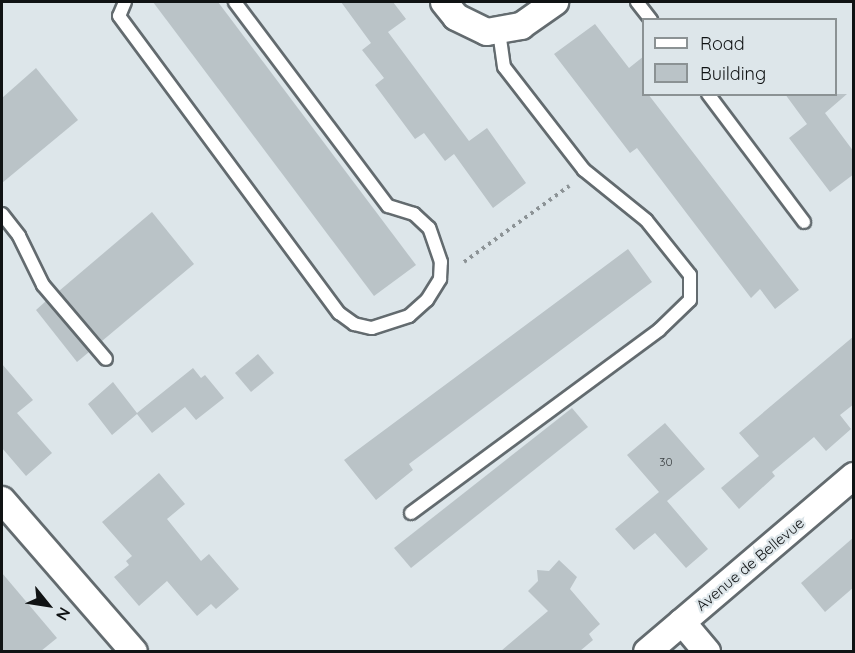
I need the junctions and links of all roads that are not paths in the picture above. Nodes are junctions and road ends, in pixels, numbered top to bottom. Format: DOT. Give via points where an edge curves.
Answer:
graph roads {
  1 [pos="125,2"];
  2 [pos="235,2"];
  3 [pos="444,2"];
  4 [pos="555,2"];
  5 [pos="637,2"];
  6 [pos="649,18"];
  7 [pos="500,32"];
  8 [pos="710,96"];
  9 [pos="2,214"];
  10 [pos="804,222"];
  11 [pos="106,359"];
  12 [pos="854,476"];
  13 [pos="2,500"];
  14 [pos="411,513"];
  15 [pos="682,622"];
  16 [pos="134,651"];
  17 [pos="646,651"];
  18 [pos="707,651"];
  1 -- 2 [label="lane" via="119,16 339,313 363,326 391,325 409,316 427,300 440,279 441,262 429,228 414,214 388,207"];
  3 -- 7 [label="street" via="456,17 474,28"];
  4 -- 7 [label="street" via="521,26"];
  5 -- 6 [label="lane"];
  7 -- 14 [label="lane" via="504,67 584,170 646,220 690,275 690,300 659,330"];
  8 -- 10 [label="lane"];
  9 -- 11 [label="lane" via="19,236 43,285"];
  12 -- 15 [label="street, Avenue de Bellevue"];
  13 -- 16 [label="street"];
  15 -- 17 [label="street, Avenue de Bellevue"];
  15 -- 18 [label="street"];
}
